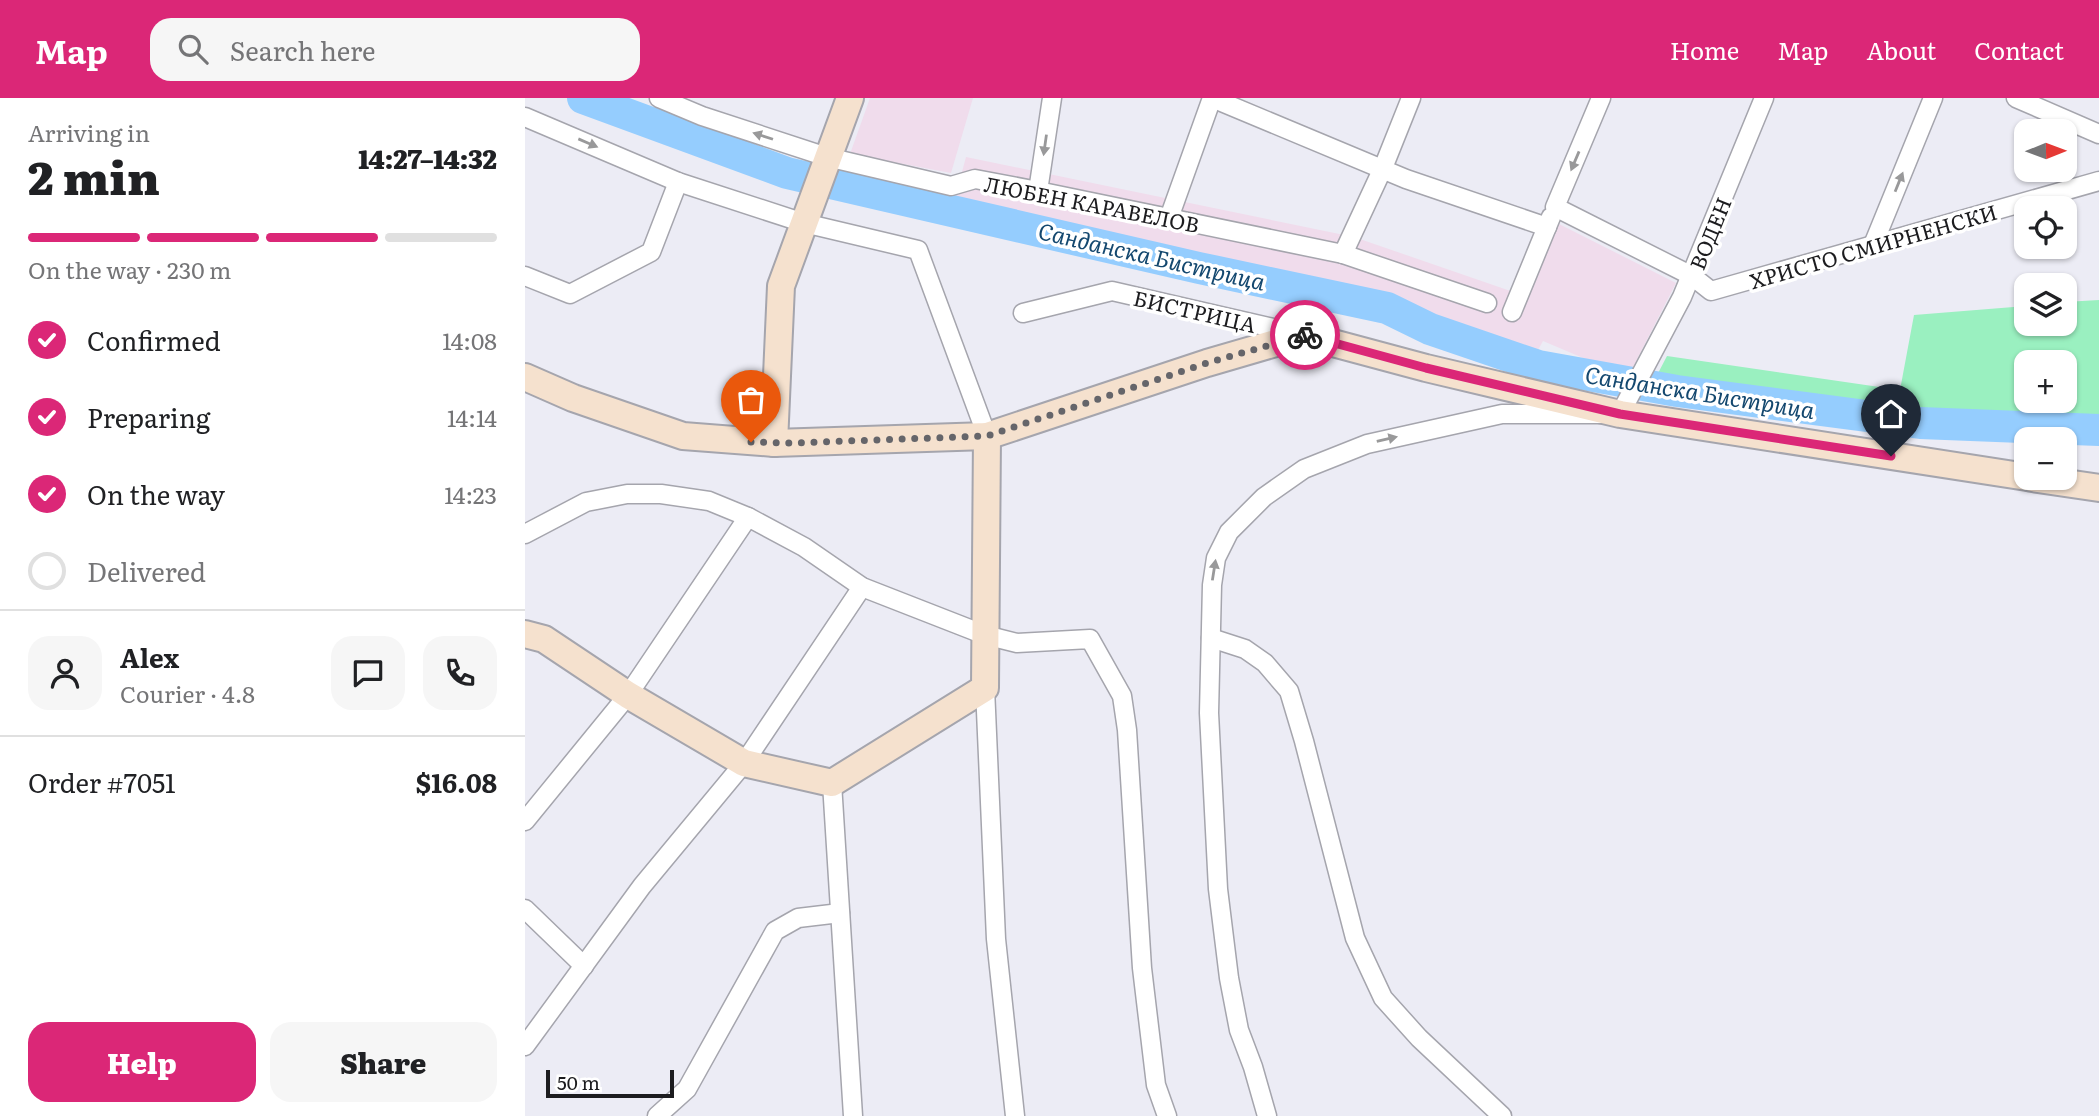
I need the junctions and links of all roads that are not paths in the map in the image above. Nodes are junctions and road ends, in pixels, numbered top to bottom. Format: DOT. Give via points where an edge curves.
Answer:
graph roads {
  1 [pos="659,98"];
  2 [pos="850,98"];
  3 [pos="1052,98"];
  4 [pos="1212,98"];
  5 [pos="1411,98"];
  6 [pos="1601,98"];
  7 [pos="1764,98"];
  8 [pos="1933,98"];
  9 [pos="2016,98"];
  10 [pos="525,117"];
  11 [pos="2099,133"];
  12 [pos="827,157"];
  13 [pos="1383,168"];
  14 [pos="2099,181"];
  15 [pos="678,182"];
  16 [pos="1038,191"];
  17 [pos="1555,208"];
  18 [pos="805,217"];
  19 [pos="1169,218"];
  20 [pos="1547,227"];
  21 [pos="1873,245"];
  22 [pos="1343,254"];
  23 [pos="525,276"];
  24 [pos="1692,276"];
  25 [pos="1487,303"];
  26 [pos="1512,312"];
  27 [pos="1023,313"];
  28 [pos="1303,335"];
  29 [pos="525,377"];
  30 [pos="1624,407"];
  31 [pos="987,436"];
  32 [pos="774,443"];
  33 [pos="2014,475"];
  34 [pos="2077,485"];
  35 [pos="2099,488"];
  36 [pos="748,517"];
  37 [pos="525,534"];
  38 [pos="862,587"];
  39 [pos="525,634"];
  40 [pos="985,635"];
  41 [pos="1211,638"];
  42 [pos="985,688"];
  43 [pos="628,695"];
  44 [pos="744,763"];
  45 [pos="832,783"];
  46 [pos="525,821"];
  47 [pos="525,909"];
  48 [pos="840,913"];
  49 [pos="584,966"];
  50 [pos="525,1046"];
  51 [pos="1266,1115"];
  52 [pos="657,1116"];
  53 [pos="853,1116"];
  54 [pos="1016,1116"];
  55 [pos="1167,1116"];
  56 [pos="1502,1116"];
  12 -- 1 [label="street, ЛЮБЕН КАРАВЕЛОВ, one-way"];
  2 -- 12 [label="street"];
  3 -- 16 [label="street, one-way"];
  4 -- 13 [label="street"];
  4 -- 19 [label="street"];
  5 -- 13 [label="street"];
  6 -- 17 [label="street, one-way"];
  7 -- 24 [label="street, ВОДЕН"];
  21 -- 8 [label="street, one-way"];
  9 -- 11 [label="street"];
  10 -- 15 [label="street, one-way"];
  12 -- 16 [label="street, ЛЮБЕН КАРАВЕЛОВ" via="951,186 975,179"];
  12 -- 18 [label="street"];
  13 -- 20 [label="street"];
  13 -- 22 [label="street"];
  14 -- 21 [label="street, ХРИСТО СМИРНЕНСКИ"];
  15 -- 18 [label="street"];
  15 -- 23 [label="street" via="650,253 569,294"];
  16 -- 19 [label="street, ЛЮБЕН КАРАВЕЛОВ"];
  17 -- 20 [label="street"];
  17 -- 24 [label="street"];
  18 -- 31 [label="street" via="918,250"];
  18 -- 32 [label="street" via="781,286"];
  19 -- 22 [label="street, ЛЮБЕН КАРАВЕЛОВ"];
  20 -- 26 [label="street"];
  21 -- 24 [label="street, ХРИСТО СМИРНЕНСКИ" via="1711,291"];
  22 -- 25 [label="street, ЛЮБЕН КАРАВЕЛОВ"];
  24 -- 30 [label="street, ВОДЕН"];
  27 -- 28 [label="street, БИСТРИЦА" via="1112,291"];
  28 -- 30 [label="street, БИСТРИЦА" via="1426,368"];
  28 -- 31 [label="street"];
  29 -- 32 [label="street" via="683,436"];
  30 -- 33 [label="street, БИСТРИЦА"];
  41 -- 30 [label="street, one-way" via="1216,558 1229,532 1264,497 1304,469 1367,444 1501,414"];
  31 -- 32 [label="street"];
  31 -- 40 [label="street"];
  34 -- 35 [label="street"];
  36 -- 37 [label="street" via="709,501 627,494 586,502"];
  36 -- 38 [label="street" via="804,547"];
  36 -- 43 [label="street"];
  38 -- 40 [label="street"];
  38 -- 44 [label="street"];
  39 -- 43 [label="street" via="544,639"];
  40 -- 42 [label="street"];
  40 -- 55 [label="street" via="1017,643 1090,639 1122,696 1142,968 1156,1085"];
  41 -- 51 [label="street" via="1209,713 1218,889 1239,1030"];
  41 -- 56 [label="street" via="1245,649 1265,663 1289,691 1355,938 1383,998"];
  42 -- 45 [label="street"];
  42 -- 54 [label="street" via="996,939"];
  43 -- 44 [label="street"];
  43 -- 46 [label="street"];
  44 -- 45 [label="street"];
  44 -- 49 [label="street" via="642,886"];
  45 -- 48 [label="street"];
  47 -- 49 [label="street"];
  48 -- 52 [label="street" via="798,918 775,931 687,1089"];
  48 -- 53 [label="street"];
  49 -- 50 [label="street"];
}
